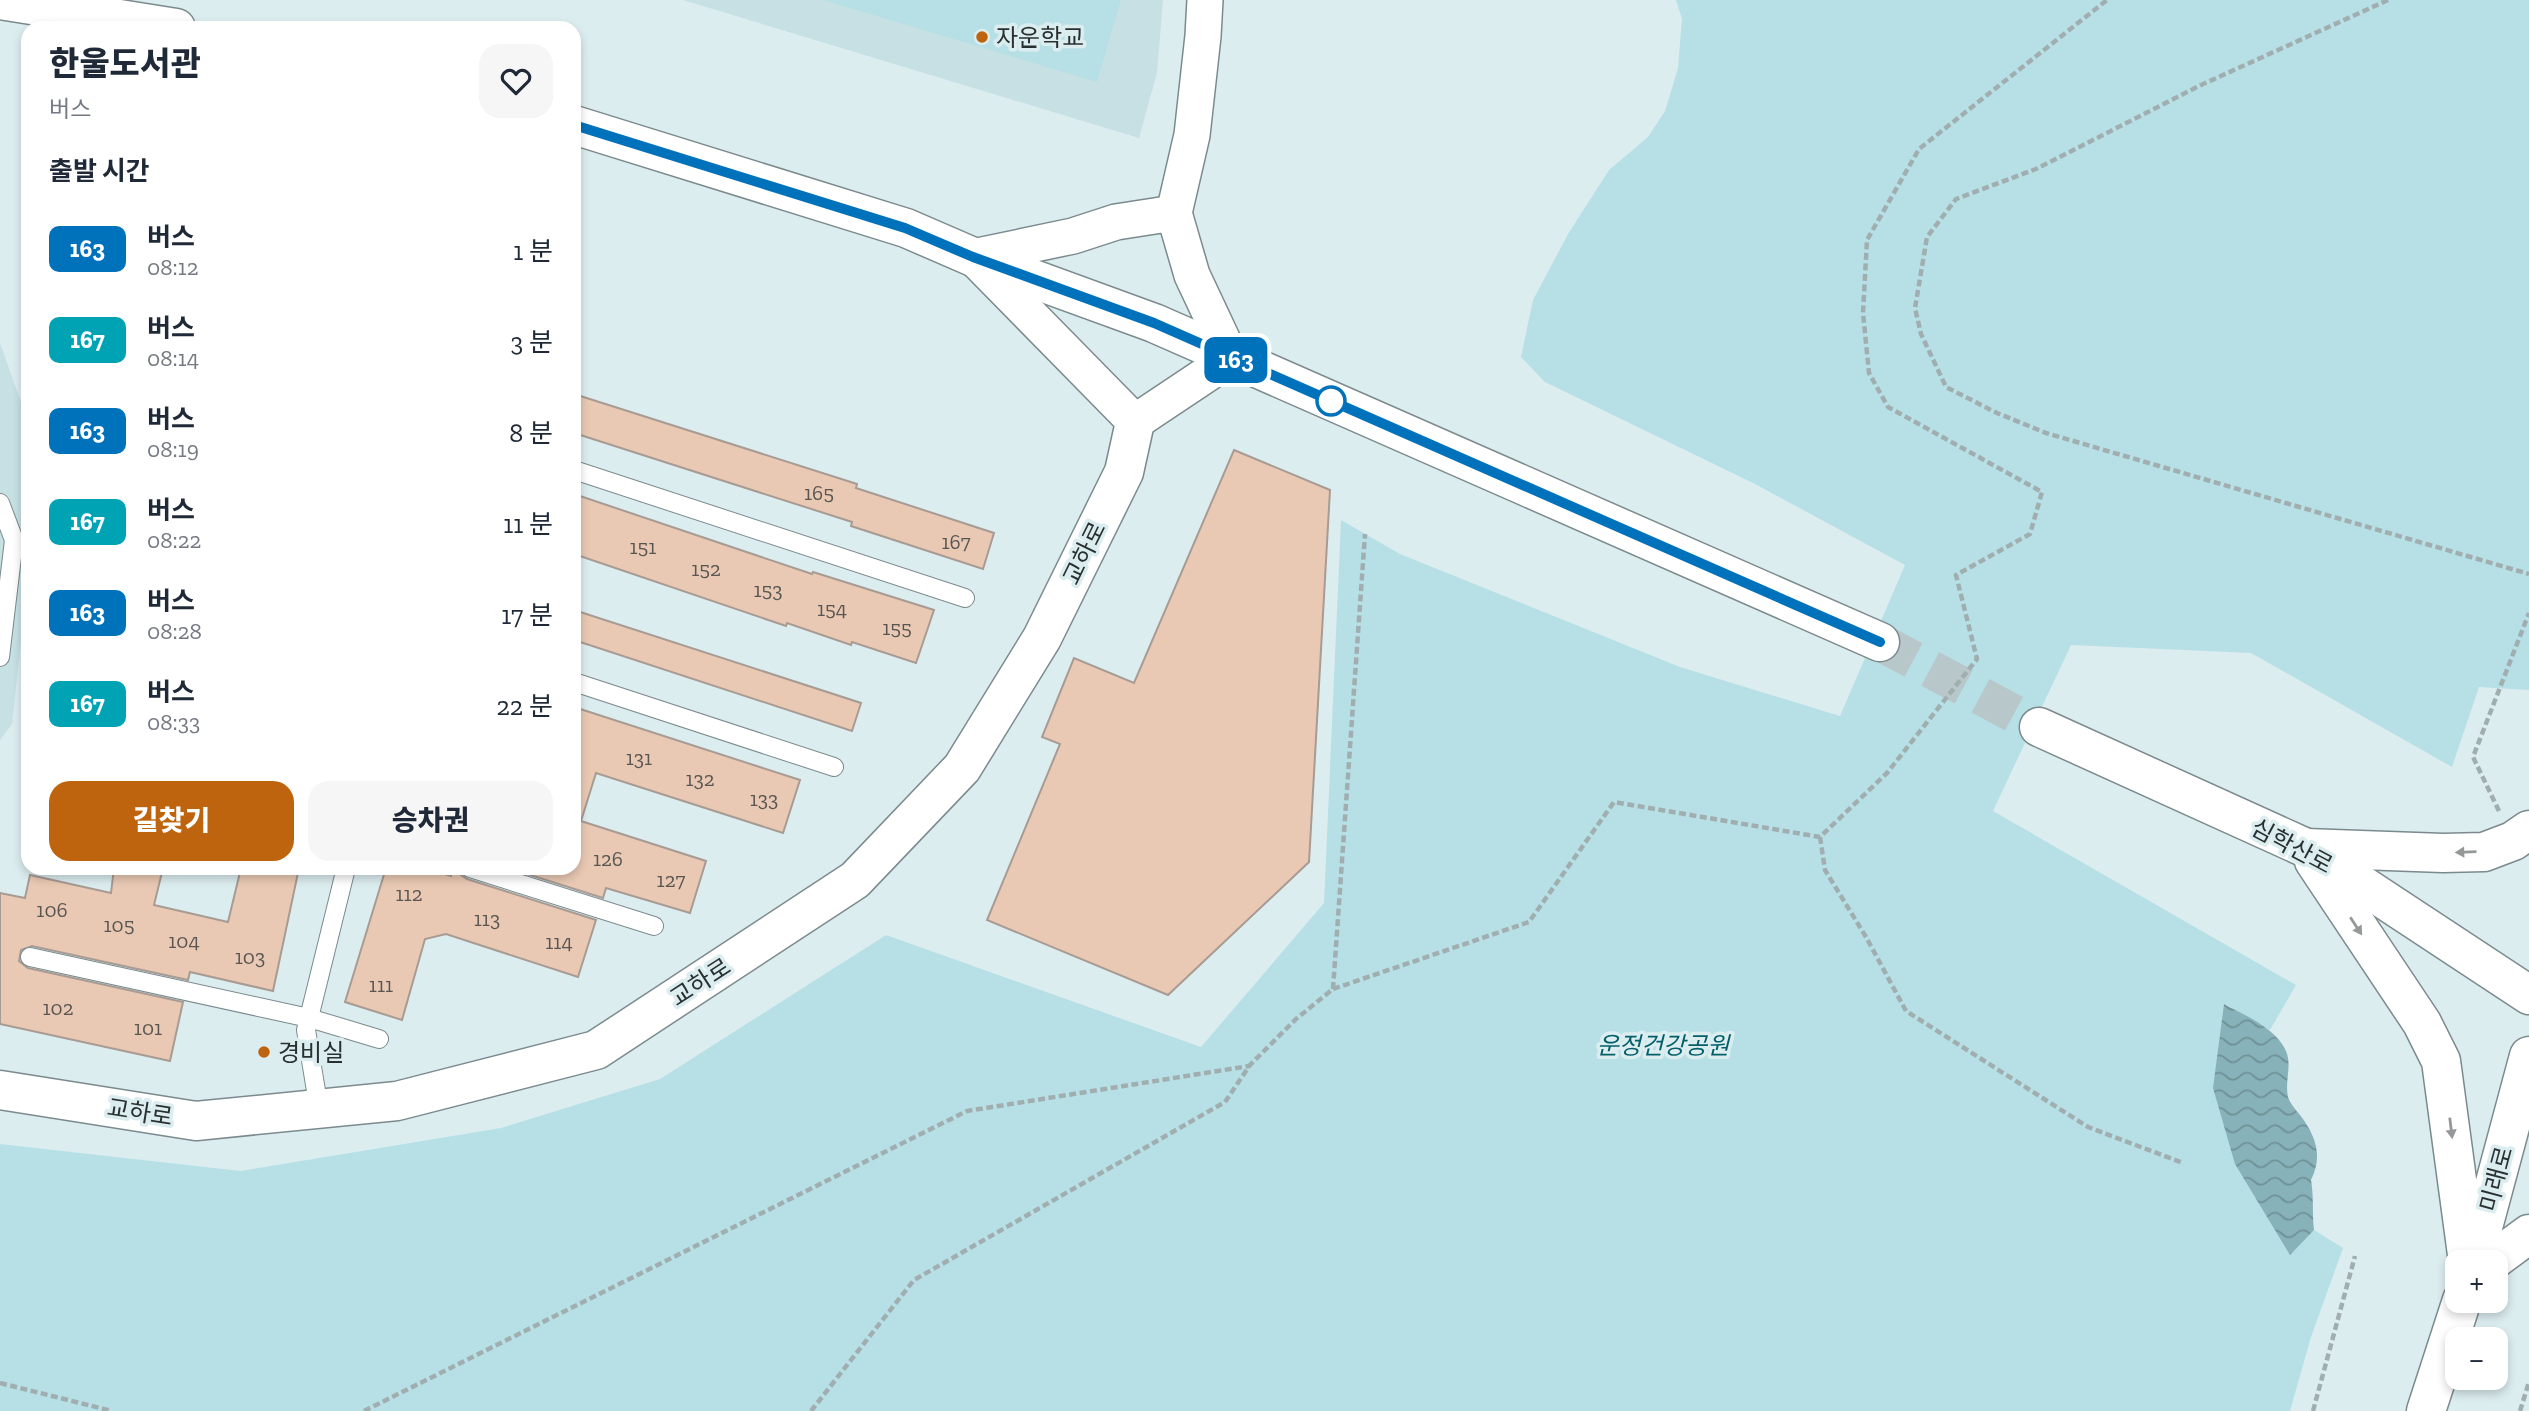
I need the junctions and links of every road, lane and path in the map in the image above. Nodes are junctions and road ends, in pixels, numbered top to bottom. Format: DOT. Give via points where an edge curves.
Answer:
graph roads {
  1 [pos="0,0"];
  2 [pos="1205,0"];
  3 [pos="2107,0"];
  4 [pos="2388,0"];
  5 [pos="132,21"];
  6 [pos="581,127"];
  7 [pos="1174,213"];
  8 [pos="973,257"];
  9 [pos="1231,358"];
  10 [pos="1135,422"];
  11 [pos="581,472"];
  12 [pos="0,503"];
  13 [pos="1365,534"];
  14 [pos="2529,574"];
  15 [pos="965,598"];
  16 [pos="2529,613"];
  17 [pos="1880,642"];
  18 [pos="0,657"];
  19 [pos="581,684"];
  20 [pos="2039,727"];
  21 [pos="834,767"];
  22 [pos="2521,835"];
  23 [pos="1820,837"];
  24 [pos="2306,848"];
  25 [pos="344,875"];
  26 [pos="492,875"];
  27 [pos="654,926"];
  28 [pos="30,957"];
  29 [pos="1333,989"];
  30 [pos="2529,995"];
  31 [pos="309,1018"];
  32 [pos="379,1039"];
  33 [pos="2529,1056"];
  34 [pos="1250,1065"];
  35 [pos="0,1090"];
  36 [pos="319,1109"];
  37 [pos="2183,1163"];
  38 [pos="2529,1234"];
  39 [pos="2466,1250"];
  40 [pos="2477,1250"];
  41 [pos="2507,1250"];
  42 [pos="2355,1256"];
  43 [pos="2458,1313"];
  44 [pos="2529,1382"];
  45 [pos="0,1383"];
  46 [pos="113,1411"];
  47 [pos="364,1411"];
  48 [pos="811,1411"];
  49 [pos="2313,1411"];
  50 [pos="2426,1411"];
  51 [pos="2521,1411"];
  1 -- 5 [label="street"];
  2 -- 7 [label="street" via="1192,135"];
  3 -- 23 [label="path" via="1919,149 1867,240 1863,313 1869,373 1888,407 2042,492 2030,534 1956,575 1977,659 1887,773"];
  4 -- 14 [label="path" via="2201,85 2036,169 1956,199 1927,237 1916,309 1921,334 1946,387 2046,433"];
  6 -- 8 [label="street" via="905,228"];
  7 -- 8 [label="street" via="1116,222"];
  7 -- 9 [label="street" via="1192,275"];
  8 -- 9 [label="street" via="1154,323"];
  8 -- 10 [label="street"];
  9 -- 10 [label="street"];
  9 -- 17 [label="street"];
  10 -- 36 [label="street, 교하로" via="1124,471 1042,638 962,768 855,880 596,1050 397,1101"];
  11 -- 15 [label="lane"];
  12 -- 18 [label="lane" via="14,540"];
  13 -- 29 [label="path"];
  16 -- 22 [label="path" via="2473,757"];
  19 -- 21 [label="lane"];
  20 -- 24 [label="street, 심학산로"];
  22 -- 24 [label="street, one-way" via="2484,852"];
  23 -- 29 [label="path" via="1614,802 1530,922"];
  23 -- 37 [label="path" via="1825,870 1906,1012 2088,1127"];
  24 -- 30 [label="street, 심학산로"];
  24 -- 39 [label="street, one-way" via="2422,1023 2441,1061"];
  25 -- 31 [label="lane"];
  26 -- 27 [label="lane"];
  28 -- 31 [label="lane"];
  29 -- 34 [label="path"];
  31 -- 32 [label="lane"];
  31 -- 36 [label="lane" via="306,1030"];
  33 -- 40 [label="street, 미래로"];
  34 -- 47 [label="path" via="967,1111"];
  34 -- 48 [label="path" via="1225,1102 914,1280"];
  35 -- 36 [label="street, 교하로" via="196,1121"];
  38 -- 41 [label="street"];
  42 -- 49 [label="path"];
  43 -- 50 [label="street"];
  44 -- 51 [label="path"];
  45 -- 46 [label="path"];
}
